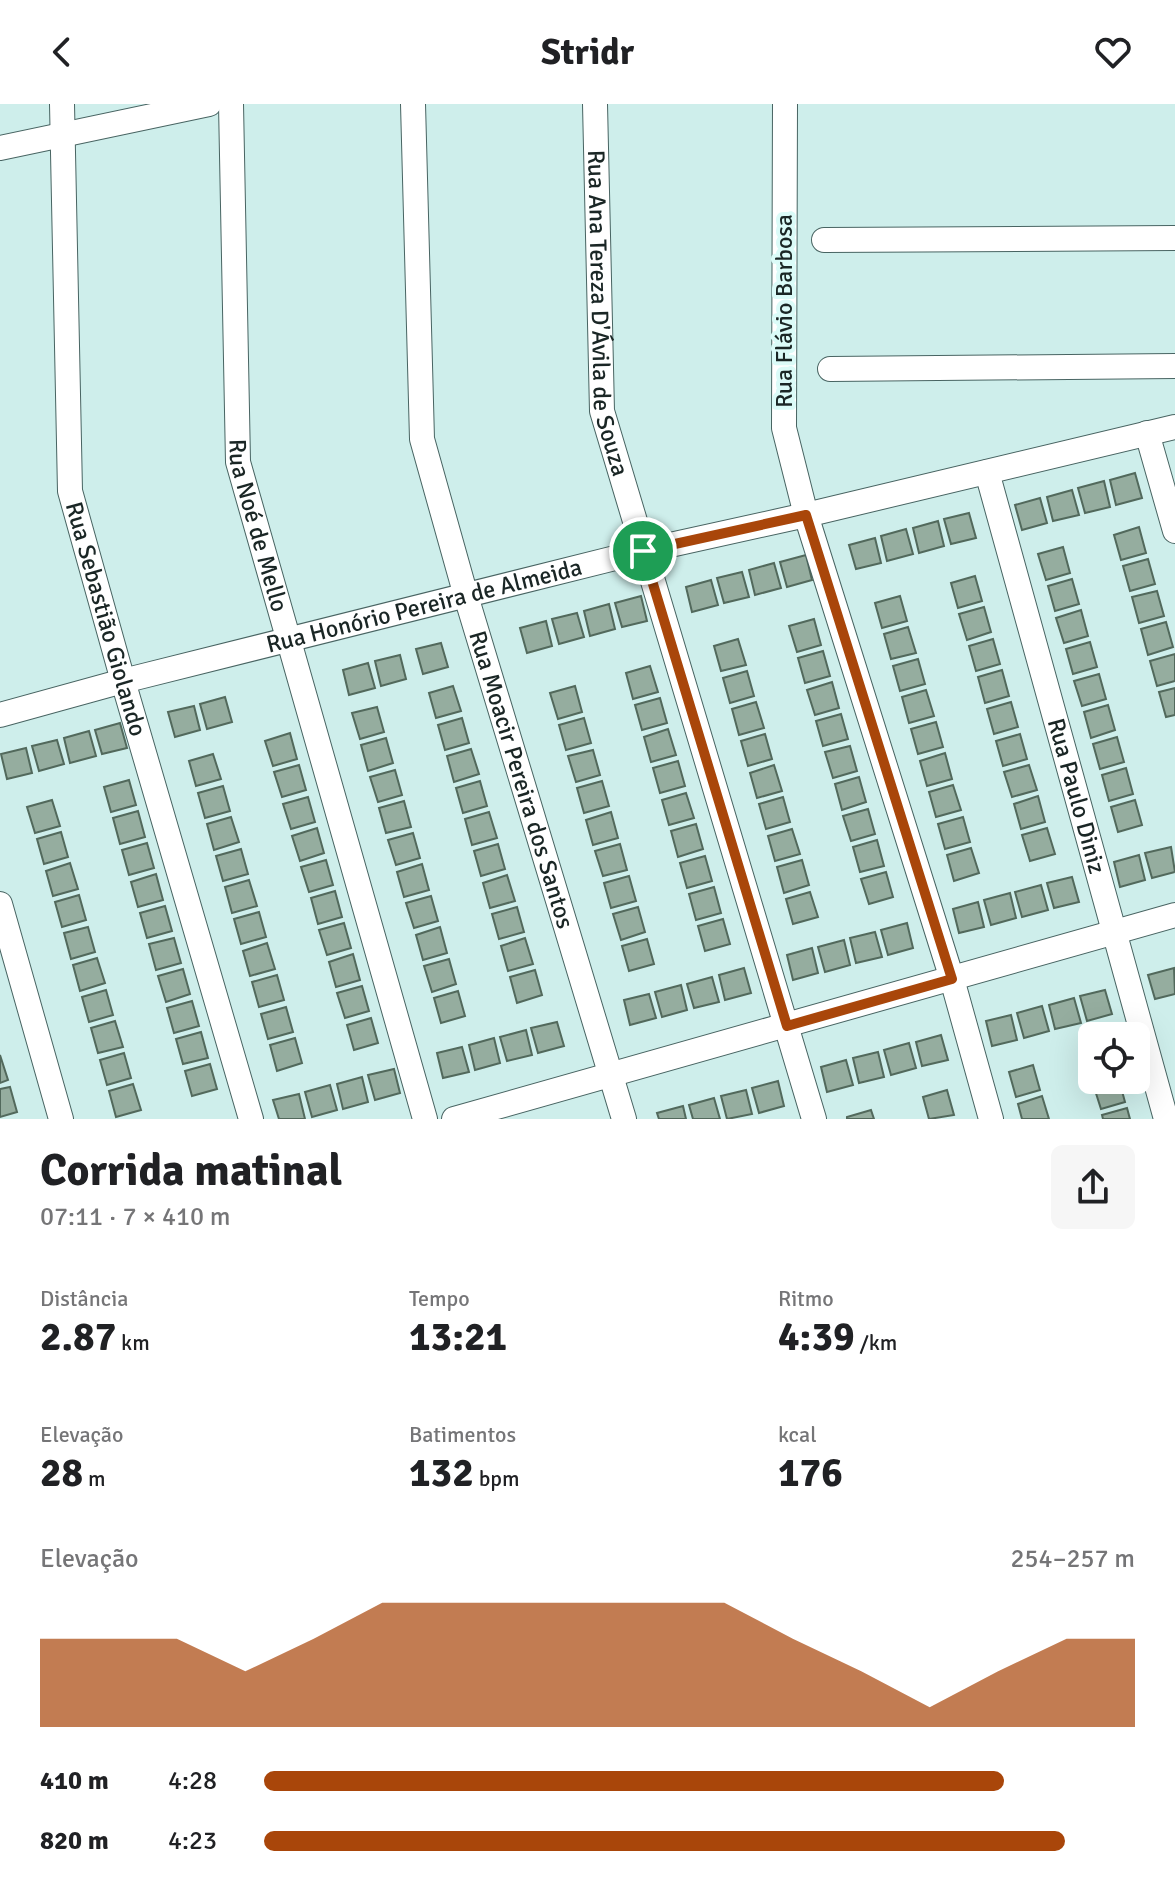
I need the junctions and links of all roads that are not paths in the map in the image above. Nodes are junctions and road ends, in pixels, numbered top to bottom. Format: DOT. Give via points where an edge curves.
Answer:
graph roads {
  1 [pos="62,104"];
  2 [pos="209,104"];
  3 [pos="231,104"];
  4 [pos="413,104"];
  5 [pos="595,104"];
  6 [pos="785,104"];
  7 [pos="63,135"];
  8 [pos="0,148"];
  9 [pos="1175,238"];
  10 [pos="824,240"];
  11 [pos="1175,366"];
  12 [pos="830,369"];
  13 [pos="1175,427"];
  14 [pos="1147,433"];
  15 [pos="987,472"];
  16 [pos="806,515"];
  17 [pos="1175,531"];
  18 [pos="643,551"];
  19 [pos="466,596"];
  20 [pos="287,640"];
  21 [pos="123,681"];
  22 [pos="0,715"];
  23 [pos="0,904"];
  24 [pos="1175,915"];
  25 [pos="1115,933"];
  26 [pos="952,979"];
  27 [pos="787,1026"];
  28 [pos="613,1076"];
  29 [pos="61,1119"];
  30 [pos="251,1119"];
  31 [pos="425,1119"];
  32 [pos="454,1119"];
  33 [pos="624,1119"];
  34 [pos="814,1119"];
  35 [pos="991,1119"];
  36 [pos="1166,1119"];
  1 -- 7 [label="street, Rua Sebastião Giolando"];
  2 -- 7 [label="street"];
  3 -- 20 [label="street, Rua Noé de Mello" via="238,462"];
  4 -- 19 [label="street, Rua Moacir Pereira dos Santos" via="422,439"];
  5 -- 18 [label="street, Rua Ana Tereza D'Ávila de Souza" via="602,411"];
  6 -- 16 [label="street, Rua Flávio Barbosa" via="784,428"];
  7 -- 8 [label="street"];
  7 -- 21 [label="street, Rua Sebastião Giolando" via="70,491"];
  9 -- 10 [label="street"];
  11 -- 12 [label="street"];
  13 -- 14 [label="street, Rua Honório Pereira de Almeida"];
  14 -- 15 [label="street, Rua Honório Pereira de Almeida"];
  14 -- 17 [label="street"];
  15 -- 16 [label="street, Rua Honório Pereira de Almeida"];
  15 -- 25 [label="street, Rua Paulo Diniz"];
  16 -- 18 [label="street, Rua Honório Pereira de Almeida"];
  16 -- 26 [label="street, Rua Flávio Barbosa"];
  18 -- 19 [label="street, Rua Honório Pereira de Almeida"];
  18 -- 27 [label="street, Rua Ana Tereza D'Ávila de Souza"];
  19 -- 20 [label="street, Rua Honório Pereira de Almeida"];
  19 -- 28 [label="street, Rua Moacir Pereira dos Santos"];
  20 -- 21 [label="street, Rua Honório Pereira de Almeida"];
  20 -- 31 [label="street, Rua Noé de Mello"];
  21 -- 22 [label="street, Rua Honório Pereira de Almeida"];
  21 -- 30 [label="street, Rua Sebastião Giolando"];
  23 -- 29 [label="street"];
  24 -- 25 [label="street"];
  25 -- 26 [label="street"];
  25 -- 36 [label="street, Rua Paulo Diniz"];
  26 -- 27 [label="street"];
  26 -- 35 [label="street, Rua Flávio Barbosa"];
  27 -- 28 [label="street"];
  27 -- 34 [label="street, Rua Ana Tereza D'Ávila de Souza"];
  28 -- 32 [label="street"];
  28 -- 33 [label="street, Rua Moacir Pereira dos Santos"];
}
